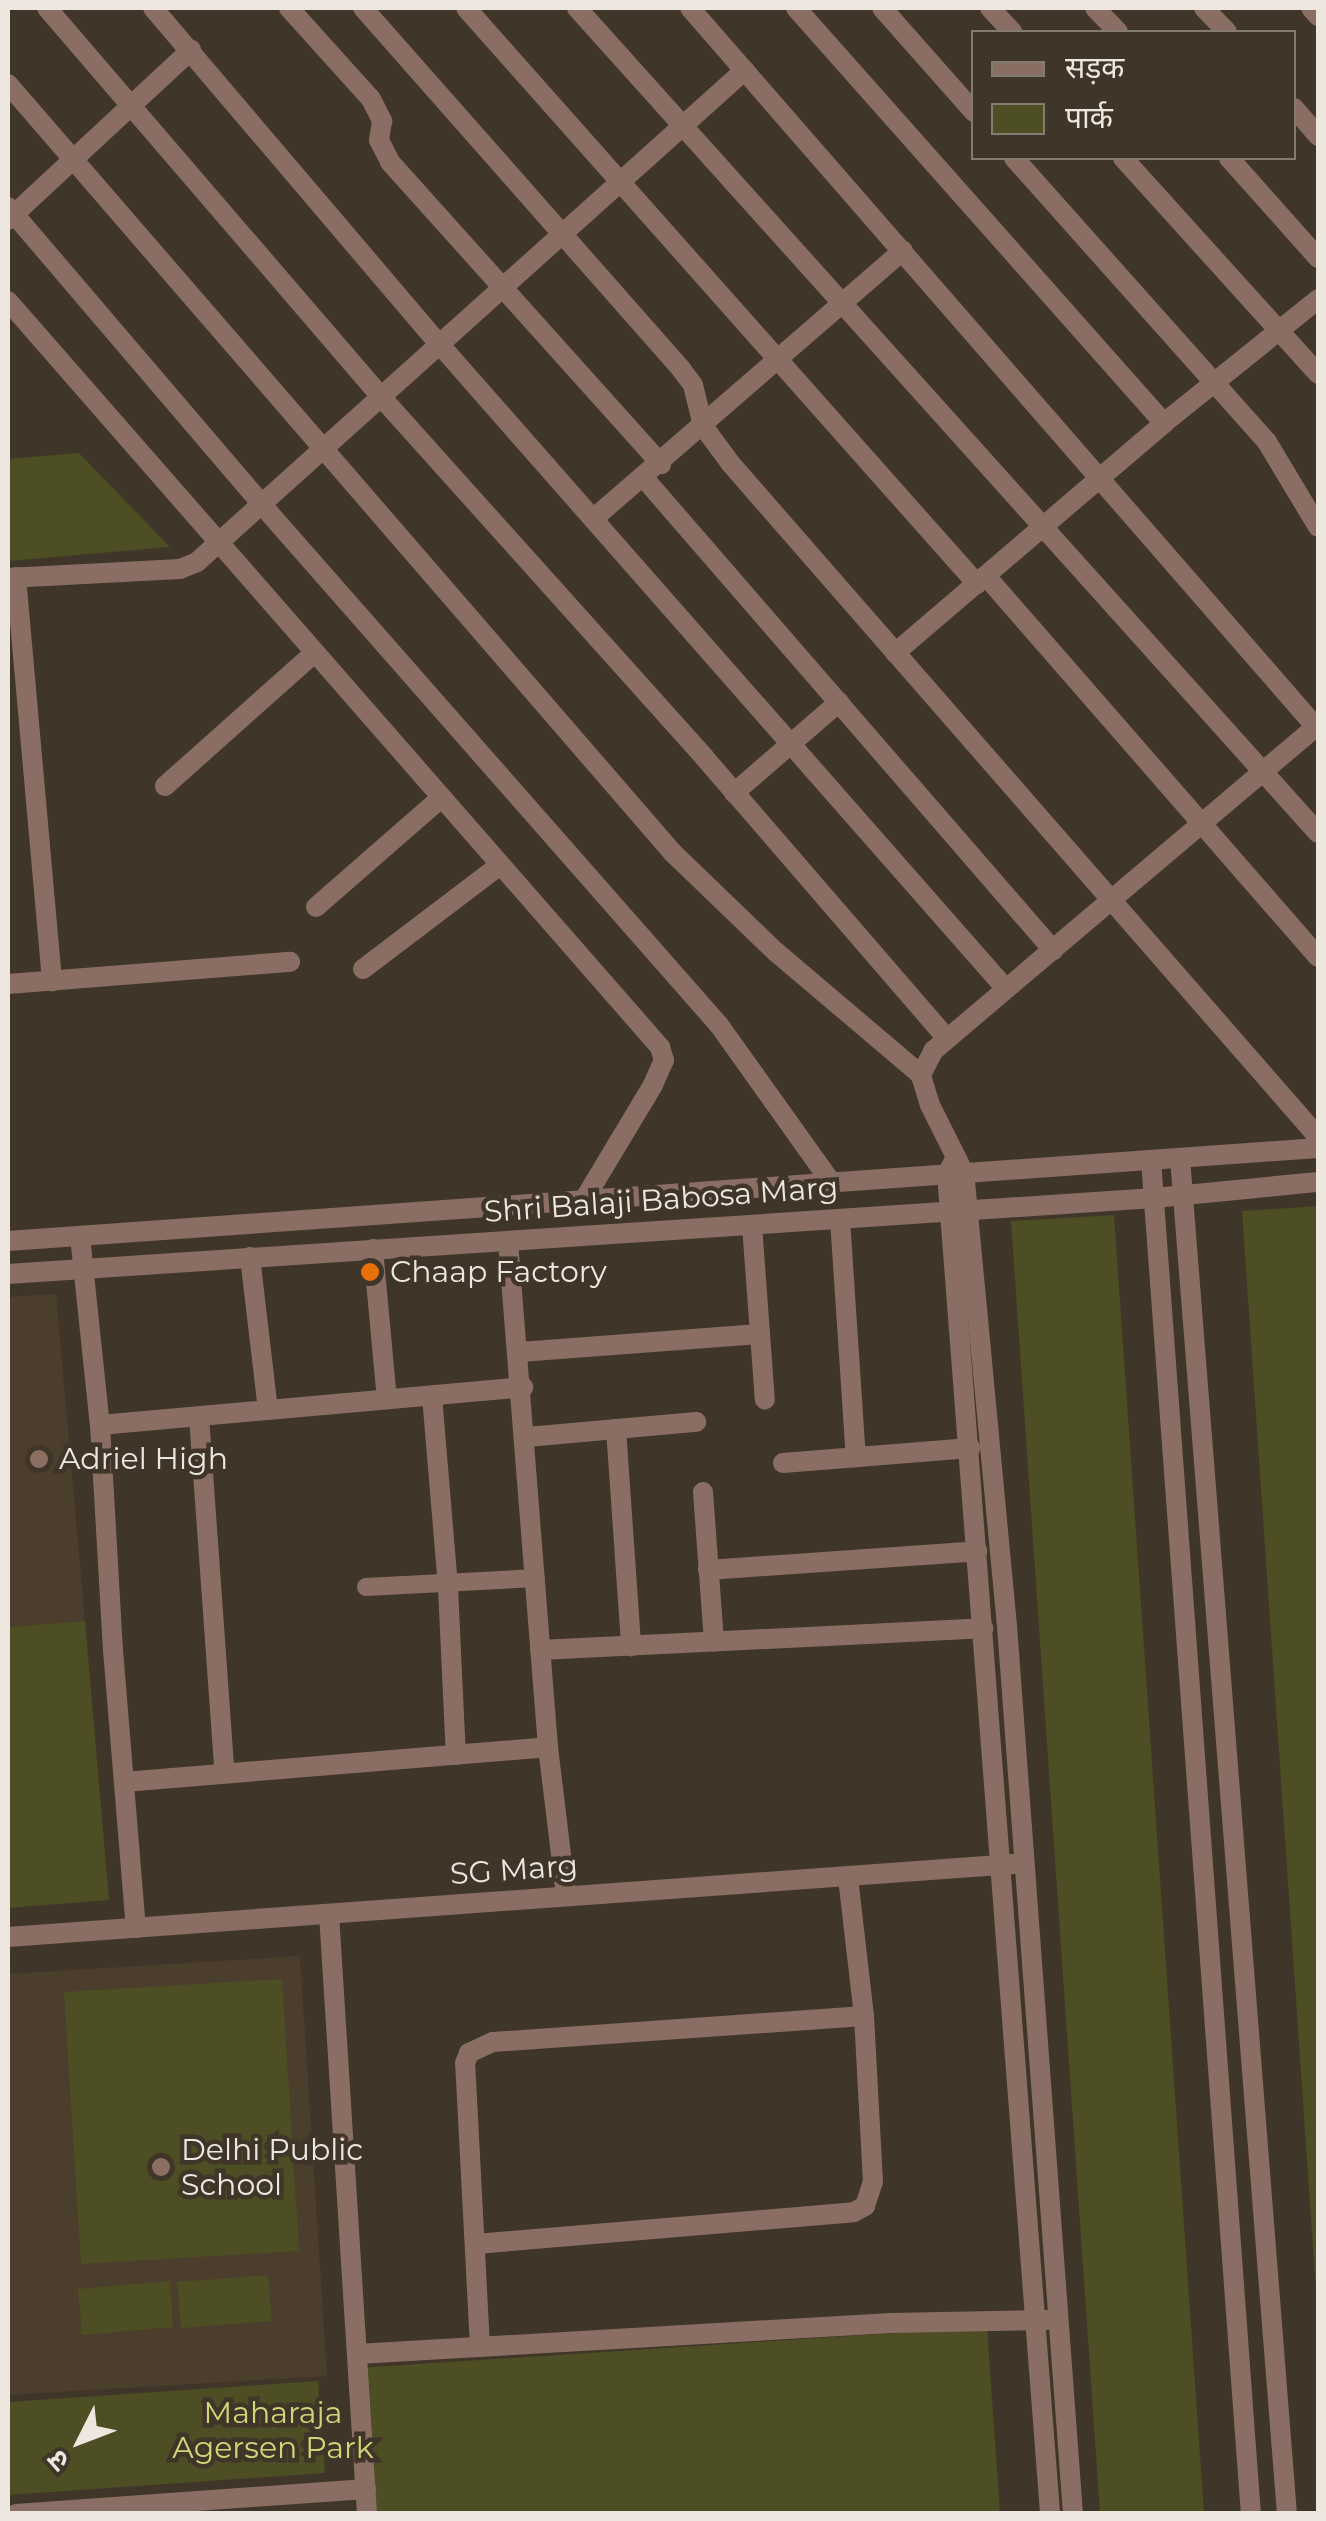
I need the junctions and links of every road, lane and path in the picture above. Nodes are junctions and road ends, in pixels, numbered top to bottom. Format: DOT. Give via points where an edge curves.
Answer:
graph roads {
  1 [pos="47,8"];
  2 [pos="152,8"];
  3 [pos="289,8"];
  4 [pos="362,8"];
  5 [pos="466,8"];
  6 [pos="578,8"];
  7 [pos="690,8"];
  8 [pos="796,8"];
  9 [pos="882,8"];
  10 [pos="990,8"];
  11 [pos="1096,8"];
  12 [pos="1204,8"];
  13 [pos="1311,8"];
  14 [pos="1318,16"];
  15 [pos="1010,30"];
  16 [pos="1116,30"];
  17 [pos="1225,30"];
  18 [pos="190,50"];
  19 [pos="745,70"];
  20 [pos="8,84"];
  21 [pos="132,106"];
  22 [pos="971,109"];
  23 [pos="1296,110"];
  24 [pos="684,126"];
  25 [pos="1318,136"];
  26 [pos="72,160"];
  27 [pos="1016,160"];
  28 [pos="1125,160"];
  29 [pos="1231,160"];
  30 [pos="621,183"];
  31 [pos="10,214"];
  32 [pos="564,236"];
  33 [pos="904,250"];
  34 [pos="1318,258"];
  35 [pos="502,290"];
  36 [pos="1318,299"];
  37 [pos="841,300"];
  38 [pos="8,301"];
  39 [pos="1280,333"];
  40 [pos="441,346"];
  41 [pos="777,358"];
  42 [pos="1318,374"];
  43 [pos="1213,383"];
  44 [pos="383,399"];
  45 [pos="1164,423"];
  46 [pos="703,426"];
  47 [pos="323,452"];
  48 [pos="652,471"];
  49 [pos="1097,480"];
  50 [pos="262,506"];
  51 [pos="594,519"];
  52 [pos="1042,527"];
  53 [pos="1318,527"];
  54 [pos="219,546"];
  55 [pos="12,578"];
  56 [pos="982,580"];
  57 [pos="895,653"];
  58 [pos="313,654"];
  59 [pos="839,702"];
  60 [pos="1317,726"];
  61 [pos="791,744"];
  62 [pos="1264,771"];
  63 [pos="165,786"];
  64 [pos="734,792"];
  65 [pos="441,798"];
  66 [pos="1203,822"];
  67 [pos="1318,834"];
  68 [pos="500,866"];
  69 [pos="1112,900"];
  70 [pos="316,906"];
  71 [pos="1054,950"];
  72 [pos="1318,957"];
  73 [pos="290,962"];
  74 [pos="362,970"];
  75 [pos="52,981"];
  76 [pos="8,984"];
  77 [pos="1006,989"];
  78 [pos="947,1040"];
  79 [pos="920,1075"];
  80 [pos="1318,1137"];
  81 [pos="1318,1148"];
  82 [pos="1180,1158"];
  83 [pos="1150,1160"];
  84 [pos="955,1169"];
  85 [pos="831,1182"];
  86 [pos="1318,1182"];
  87 [pos="1184,1196"];
  88 [pos="1154,1198"];
  89 [pos="584,1200"];
  90 [pos="959,1212"];
  91 [pos="840,1219"];
  92 [pos="752,1225"];
  93 [pos="80,1236"];
  94 [pos="508,1240"];
  95 [pos="8,1241"];
  96 [pos="373,1249"];
  97 [pos="250,1257"];
  98 [pos="83,1268"];
  99 [pos="8,1274"];
  100 [pos="760,1334"];
  101 [pos="520,1352"];
  102 [pos="523,1388"];
  103 [pos="432,1396"];
  104 [pos="387,1399"];
  105 [pos="765,1400"];
  106 [pos="268,1410"];
  107 [pos="199,1417"];
  108 [pos="696,1422"];
  109 [pos="100,1425"];
  110 [pos="616,1429"];
  111 [pos="527,1438"];
  112 [pos="970,1448"];
  113 [pos="856,1457"];
  114 [pos="783,1462"];
  115 [pos="703,1492"];
  116 [pos="977,1550"];
  117 [pos="708,1570"];
  118 [pos="536,1578"];
  119 [pos="448,1580"];
  120 [pos="366,1587"];
  121 [pos="983,1628"];
  122 [pos="714,1642"];
  123 [pos="632,1646"];
  124 [pos="540,1650"];
  125 [pos="548,1747"];
  126 [pos="456,1755"];
  127 [pos="224,1770"];
  128 [pos="124,1782"];
  129 [pos="1025,1863"];
  130 [pos="1001,1865"];
  131 [pos="848,1878"];
  132 [pos="566,1896"];
  133 [pos="330,1914"];
  134 [pos="136,1928"];
  135 [pos="8,1937"];
  136 [pos="864,2016"];
  137 [pos="476,2244"];
  138 [pos="1059,2319"];
  139 [pos="1035,2320"];
  140 [pos="480,2347"];
  141 [pos="357,2354"];
  142 [pos="366,2489"];
  143 [pos="197,2507"];
  144 [pos="70,2511"];
  145 [pos="16,2514"];
  146 [pos="368,2514"];
  147 [pos="1050,2514"];
  148 [pos="1073,2514"];
  149 [pos="1251,2514"];
  150 [pos="1287,2514"];
  1 -- 21 [label="street"];
  2 -- 18 [label="street"];
  3 -- 35 [label="street" via="371,100 390,162"];
  4 -- 32 [label="street"];
  5 -- 30 [label="street"];
  6 -- 24 [label="street"];
  7 -- 19 [label="street"];
  8 -- 45 [label="street"];
  9 -- 22 [label="street"];
  10 -- 15 [label="street"];
  11 -- 16 [label="street"];
  12 -- 17 [label="street"];
  13 -- 14 [label="street"];
  18 -- 21 [label="street"];
  18 -- 40 [label="street"];
  19 -- 24 [label="street"];
  19 -- 33 [label="street"];
  20 -- 26 [label="street"];
  21 -- 26 [label="street"];
  21 -- 44 [label="street"];
  23 -- 25 [label="street"];
  24 -- 30 [label="street"];
  24 -- 37 [label="street"];
  26 -- 31 [label="street"];
  26 -- 47 [label="street"];
  27 -- 43 [label="street"];
  28 -- 39 [label="street"];
  29 -- 34 [label="street"];
  30 -- 32 [label="street"];
  30 -- 41 [label="street"];
  31 -- 50 [label="street"];
  32 -- 35 [label="street"];
  32 -- 46 [label="street" via="681,369 693,386"];
  33 -- 37 [label="street"];
  33 -- 49 [label="street"];
  35 -- 40 [label="street"];
  35 -- 48 [label="street"];
  36 -- 39 [label="street"];
  37 -- 41 [label="street"];
  37 -- 52 [label="street"];
  38 -- 54 [label="street"];
  39 -- 42 [label="street"];
  39 -- 43 [label="street"];
  40 -- 44 [label="street"];
  40 -- 51 [label="street"];
  41 -- 46 [label="street"];
  41 -- 56 [label="street"];
  43 -- 45 [label="street"];
  43 -- 53 [label="street" via="1282,462"];
  44 -- 47 [label="street"];
  44 -- 64 [label="street"];
  45 -- 49 [label="street"];
  46 -- 48 [label="street"];
  46 -- 57 [label="street"];
  47 -- 50 [label="street"];
  47 -- 79 [label="street" via="672,852"];
  48 -- 51 [label="street"];
  48 -- 59 [label="street"];
  49 -- 52 [label="street"];
  49 -- 60 [label="street"];
  50 -- 54 [label="street"];
  50 -- 85 [label="street" via="719,1025"];
  51 -- 61 [label="street"];
  52 -- 56 [label="street"];
  52 -- 62 [label="street"];
  54 -- 55 [label="street" via="180,569"];
  54 -- 58 [label="street"];
  55 -- 75 [label="street"];
  56 -- 57 [label="street"];
  56 -- 66 [label="street"];
  57 -- 69 [label="street"];
  58 -- 63 [label="street"];
  58 -- 65 [label="street"];
  59 -- 61 [label="street"];
  59 -- 71 [label="street"];
  60 -- 62 [label="street"];
  61 -- 64 [label="street"];
  61 -- 77 [label="street"];
  62 -- 66 [label="street"];
  62 -- 67 [label="street"];
  64 -- 78 [label="street"];
  65 -- 68 [label="street"];
  65 -- 70 [label="street"];
  66 -- 69 [label="street"];
  66 -- 72 [label="street"];
  68 -- 74 [label="street"];
  68 -- 89 [label="street" via="660,1047 664,1060"];
  69 -- 71 [label="street"];
  69 -- 80 [label="street"];
  71 -- 77 [label="street"];
  73 -- 75 [label="street"];
  75 -- 76 [label="street"];
  77 -- 78 [label="street"];
  78 -- 79 [label="street"];
  79 -- 84 [label="street"];
  81 -- 82 [label="street, Shri Balaji Babosa Marg"];
  82 -- 83 [label="street, Shri Balaji Babosa Marg"];
  82 -- 87 [label="street"];
  83 -- 84 [label="street, Shri Balaji Babosa Marg"];
  83 -- 88 [label="street"];
  84 -- 85 [label="street, Shri Balaji Babosa Marg"];
  84 -- 90 [label="street"];
  85 -- 89 [label="street, Shri Balaji Babosa Marg"];
  86 -- 87 [label="street, Shri Balaji Babosa Marg"];
  87 -- 88 [label="street, Shri Balaji Babosa Marg"];
  87 -- 150 [label="street"];
  88 -- 90 [label="street, Shri Balaji Babosa Marg"];
  88 -- 149 [label="street"];
  89 -- 93 [label="street, Shri Balaji Babosa Marg"];
  90 -- 91 [label="street, Shri Balaji Babosa Marg"];
  90 -- 112 [label="street"];
  90 -- 129 [label="street"];
  91 -- 92 [label="street, Shri Balaji Babosa Marg"];
  91 -- 113 [label="street"];
  92 -- 94 [label="street, Shri Balaji Babosa Marg"];
  92 -- 100 [label="street"];
  93 -- 95 [label="street, Shri Balaji Babosa Marg"];
  93 -- 98 [label="street"];
  94 -- 96 [label="street, Shri Balaji Babosa Marg"];
  94 -- 101 [label="street"];
  96 -- 97 [label="street, Shri Balaji Babosa Marg"];
  96 -- 104 [label="street"];
  97 -- 98 [label="street, Shri Balaji Babosa Marg"];
  97 -- 106 [label="street"];
  98 -- 99 [label="street, Shri Balaji Babosa Marg"];
  98 -- 109 [label="street"];
  100 -- 101 [label="street"];
  100 -- 105 [label="street"];
  101 -- 102 [label="street"];
  102 -- 103 [label="street"];
  102 -- 111 [label="street"];
  103 -- 104 [label="street"];
  103 -- 119 [label="street"];
  104 -- 106 [label="street"];
  106 -- 107 [label="street"];
  107 -- 109 [label="street"];
  107 -- 127 [label="street"];
  108 -- 110 [label="street"];
  109 -- 128 [label="street"];
  110 -- 111 [label="street"];
  110 -- 123 [label="street"];
  111 -- 118 [label="street"];
  112 -- 113 [label="street"];
  112 -- 116 [label="street"];
  113 -- 114 [label="street"];
  115 -- 117 [label="street"];
  116 -- 117 [label="street"];
  116 -- 121 [label="street"];
  117 -- 122 [label="street"];
  118 -- 119 [label="street"];
  118 -- 124 [label="street"];
  119 -- 120 [label="street"];
  119 -- 126 [label="street"];
  121 -- 122 [label="street"];
  121 -- 130 [label="street"];
  122 -- 123 [label="street"];
  123 -- 124 [label="street"];
  124 -- 125 [label="street"];
  125 -- 126 [label="street"];
  125 -- 132 [label="street"];
  126 -- 127 [label="street"];
  127 -- 128 [label="street"];
  128 -- 134 [label="street"];
  129 -- 130 [label="street, SG Marg"];
  129 -- 138 [label="street"];
  130 -- 131 [label="street, SG Marg"];
  130 -- 139 [label="street"];
  131 -- 132 [label="street, SG Marg"];
  131 -- 136 [label="street"];
  132 -- 133 [label="street, SG Marg"];
  133 -- 134 [label="street, SG Marg"];
  133 -- 141 [label="street"];
  134 -- 135 [label="street, SG Marg"];
  136 -- 137 [label="street" via="873,2182 872,2196 854,2212"];
  136 -- 137 [label="street" via="478,2047 465,2063"];
  137 -- 140 [label="street"];
  138 -- 139 [label="street"];
  138 -- 148 [label="street"];
  139 -- 140 [label="street"];
  139 -- 147 [label="street"];
  140 -- 141 [label="street"];
  141 -- 142 [label="street"];
  142 -- 143 [label="street"];
  142 -- 146 [label="street"];
  143 -- 144 [label="street"];
  144 -- 145 [label="street"];
}
